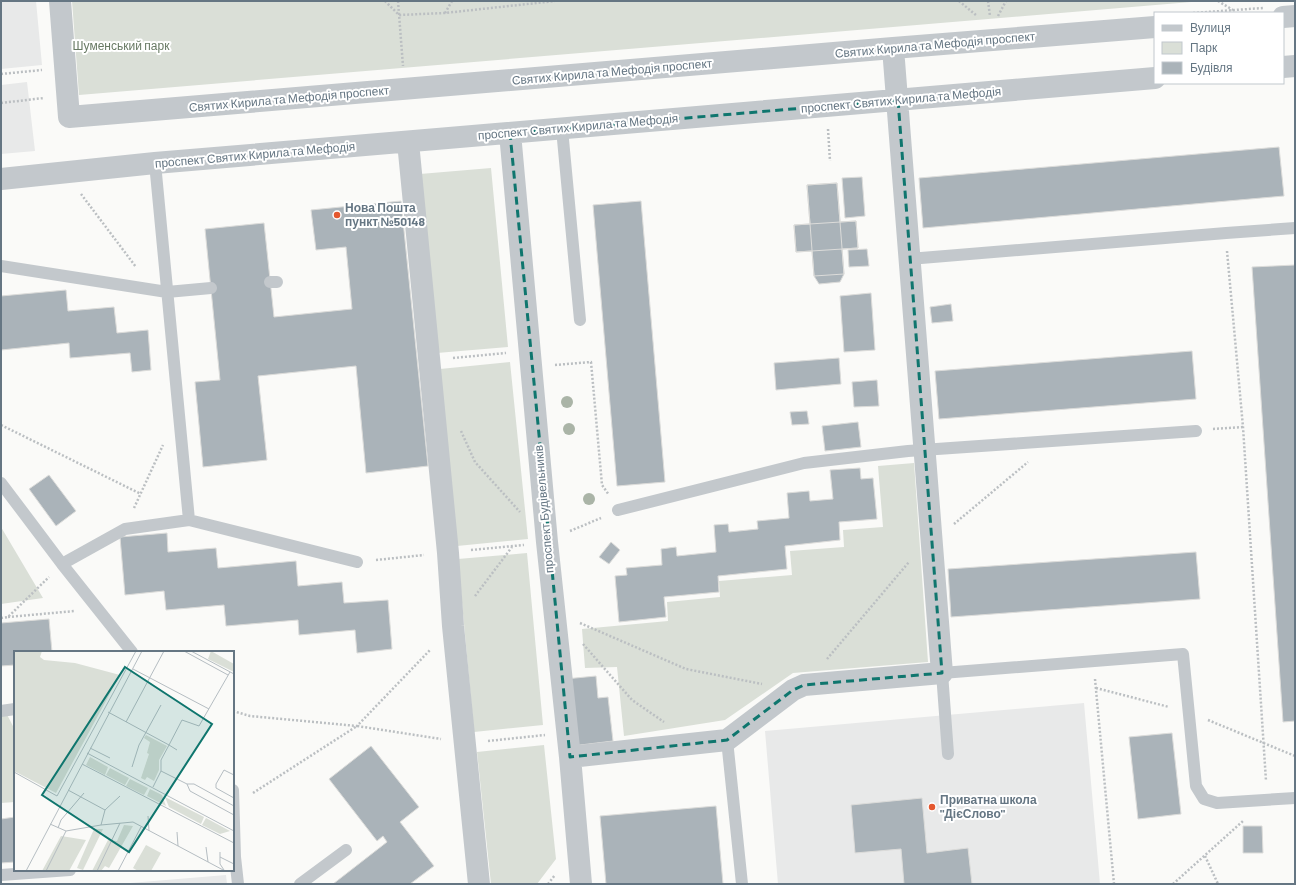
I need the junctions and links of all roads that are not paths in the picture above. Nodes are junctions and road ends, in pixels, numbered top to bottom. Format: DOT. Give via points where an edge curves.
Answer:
graph roads {
  1 [pos="60,1"];
  2 [pos="1295,16"];
  3 [pos="1284,17"];
  4 [pos="1154,28"];
  5 [pos="893,48"];
  6 [pos="1295,66"];
  7 [pos="1284,67"];
  8 [pos="1154,78"];
  9 [pos="898,100"];
  10 [pos="562,129"];
  11 [pos="510,133"];
  12 [pos="408,142"];
  13 [pos="155,163"];
  14 [pos="1,178"];
  15 [pos="1295,228"];
  16 [pos="909,259"];
  17 [pos="1,266"];
  18 [pos="211,288"];
  19 [pos="168,292"];
  20 [pos="580,320"];
  21 [pos="1196,430"];
  22 [pos="925,450"];
  23 [pos="1,483"];
  24 [pos="618,510"];
  25 [pos="189,520"];
  26 [pos="357,562"];
  27 [pos="62,564"];
  28 [pos="131,651"];
  29 [pos="942,673"];
  30 [pos="14,710"];
  31 [pos="1,711"];
  32 [pos="727,740"];
  33 [pos="948,754"];
  34 [pos="570,757"];
  35 [pos="1295,798"];
  36 [pos="234,805"];
  37 [pos="346,850"];
  38 [pos="234,857"];
  39 [pos="56,871"];
  40 [pos="1,875"];
  41 [pos="238,884"];
  42 [pos="300,884"];
  43 [pos="479,884"];
  44 [pos="581,884"];
  45 [pos="742,884"];
  1 -- 5 [label="street, Святих Кирила та Мефодія проспект" via="69,117"];
  2 -- 3 [label="street"];
  4 -- 5 [label="street, Святих Кирила та Мефодія проспект"];
  5 -- 9 [label="street"];
  6 -- 7 [label="street"];
  8 -- 9 [label="street, проспект Святих Кирила та Мефодія"];
  9 -- 10 [label="street, проспект Святих Кирила та Мефодія"];
  9 -- 16 [label="street"];
  10 -- 11 [label="street, проспект Святих Кирила та Мефодія"];
  10 -- 20 [label="lane"];
  11 -- 12 [label="street, проспект Святих Кирила та Мефодія"];
  11 -- 34 [label="street, проспект Будівельників" via="547,542"];
  12 -- 13 [label="street, проспект Святих Кирила та Мефодія"];
  12 -- 43 [label="street"];
  13 -- 14 [label="street, проспект Святих Кирила та Мефодія"];
  13 -- 19 [label="lane"];
  15 -- 16 [label="lane"];
  16 -- 22 [label="street"];
  17 -- 19 [label="lane"];
  18 -- 19 [label="lane"];
  19 -- 25 [label="lane"];
  21 -- 22 [label="lane"];
  22 -- 24 [label="lane" via="804,463"];
  22 -- 29 [label="street"];
  23 -- 27 [label="lane"];
  25 -- 26 [label="lane"];
  25 -- 27 [label="lane" via="125,529"];
  27 -- 28 [label="lane"];
  29 -- 32 [label="street" via="798,687"];
  29 -- 33 [label="lane"];
  29 -- 35 [label="lane" via="1183,654 1196,786 1204,799 1217,803"];
  30 -- 31 [label="lane"];
  32 -- 34 [label="street"];
  32 -- 45 [label="lane"];
  34 -- 44 [label="street, проспект Будівельників"];
  36 -- 38 [label="lane"];
  37 -- 42 [label="lane"];
  38 -- 41 [label="lane"];
  39 -- 40 [label="lane"];
}
